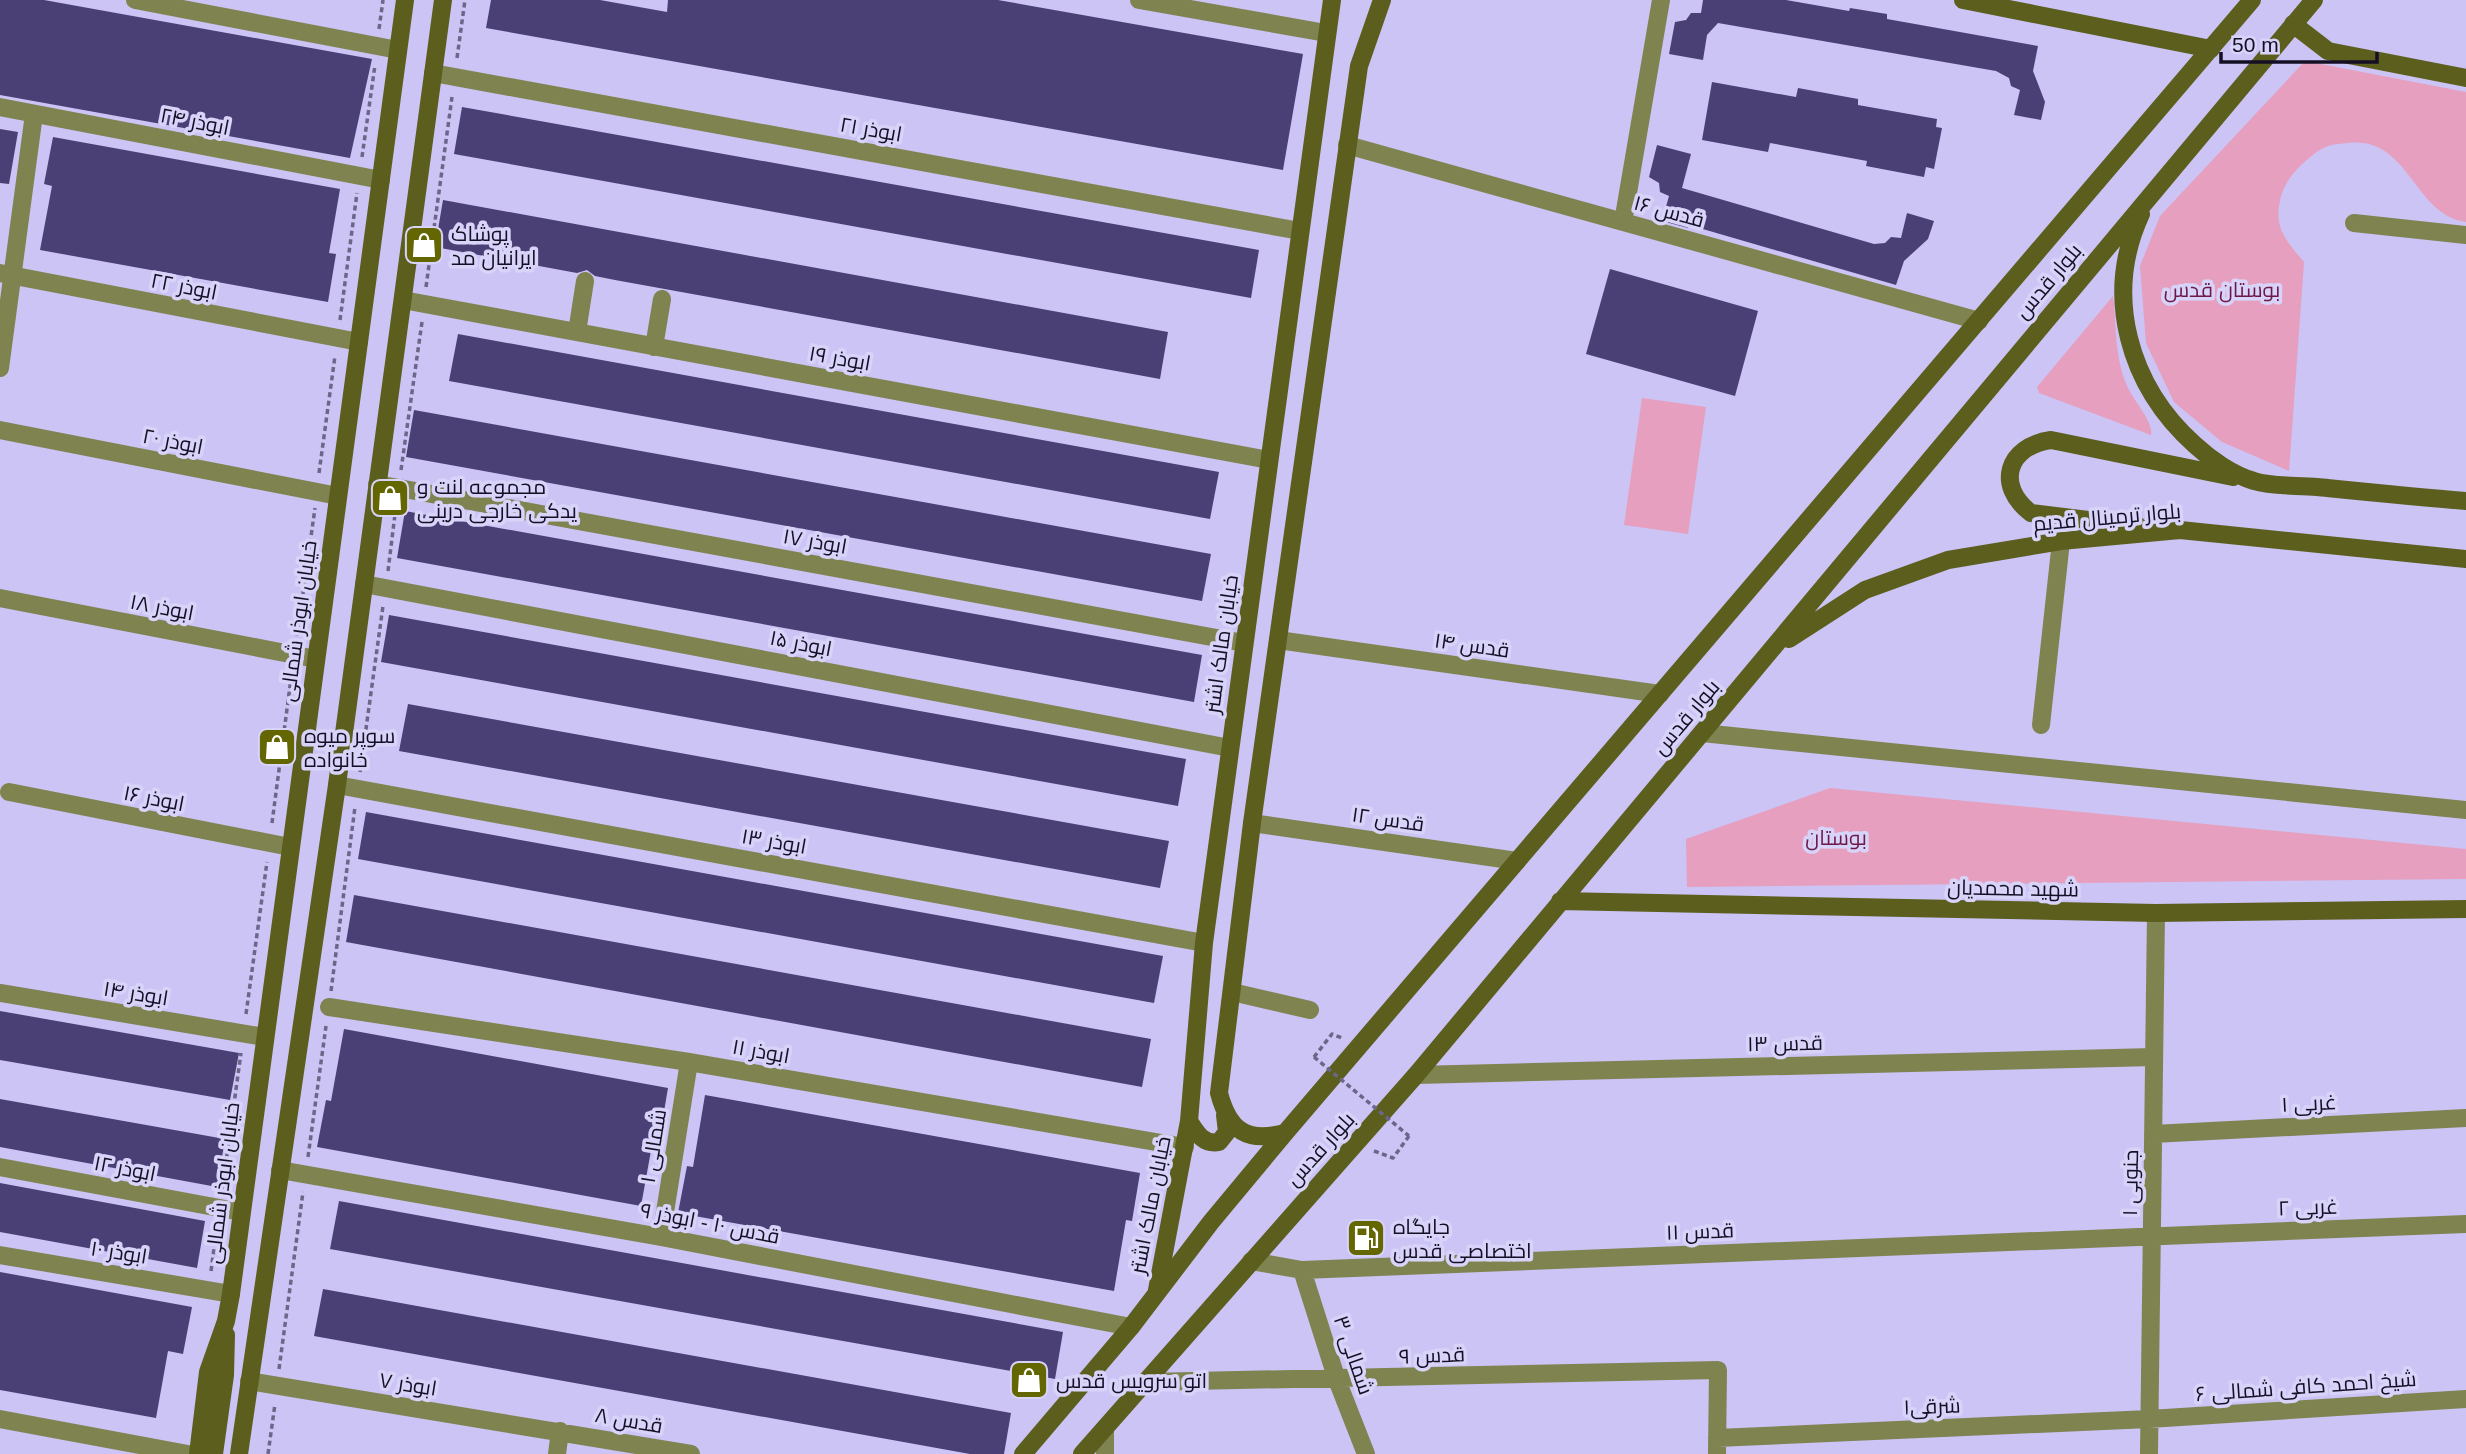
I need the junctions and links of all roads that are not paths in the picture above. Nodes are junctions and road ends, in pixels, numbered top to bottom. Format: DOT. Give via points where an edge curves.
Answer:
graph roads {
  1 [pos="135,0"];
  2 [pos="405,0"];
  3 [pos="443,0"];
  4 [pos="1139,0"];
  5 [pos="1332,0"];
  6 [pos="1382,0"];
  7 [pos="1661,0"];
  8 [pos="1964,0"];
  9 [pos="2252,0"];
  10 [pos="2314,0"];
  11 [pos="2293,24"];
  12 [pos="1326,33"];
  13 [pos="2211,49"];
  14 [pos="398,50"];
  15 [pos="433,73"];
  16 [pos="2466,78"];
  17 [pos="0,107"];
  18 [pos="34,114"];
  19 [pos="1348,145"];
  20 [pos="381,180"];
  21 [pos="2153,189"];
  22 [pos="1623,222"];
  23 [pos="2354,223"];
  24 [pos="1300,231"];
  25 [pos="2466,235"];
  26 [pos="6,274"];
  27 [pos="585,281"];
  28 [pos="662,299"];
  29 [pos="402,300"];
  30 [pos="1979,321"];
  31 [pos="577,332"];
  32 [pos="359,342"];
  33 [pos="654,346"];
  34 [pos="0,368"];
  35 [pos="0,430"];
  36 [pos="1269,460"];
  37 [pos="2253,481"];
  38 [pos="377,484"];
  39 [pos="338,496"];
  40 [pos="2466,501"];
  41 [pos="2180,530"];
  42 [pos="2061,541"];
  43 [pos="2466,559"];
  44 [pos="364,584"];
  45 [pos="0,598"];
  46 [pos="1278,640"];
  47 [pos="1244,643"];
  48 [pos="1774,648"];
  49 [pos="316,659"];
  50 [pos="1660,694"];
  51 [pos="2040,725"];
  52 [pos="1702,733"];
  53 [pos="1230,748"];
  54 [pos="337,785"];
  55 [pos="9,792"];
  56 [pos="2466,810"];
  57 [pos="1252,823"];
  58 [pos="290,847"];
  59 [pos="1517,861"];
  60 [pos="1560,901"];
  61 [pos="2466,909"];
  62 [pos="2156,914"];
  63 [pos="1204,943"];
  64 [pos="1231,992"];
  65 [pos="0,993"];
  66 [pos="329,1007"];
  67 [pos="1310,1010"];
  68 [pos="265,1037"];
  69 [pos="2154,1057"];
  70 [pos="689,1062"];
  71 [pos="1416,1075"];
  72 [pos="1225,1115"];
  73 [pos="2466,1118"];
  74 [pos="1189,1121"];
  75 [pos="1285,1133"];
  76 [pos="2153,1134"];
  77 [pos="1185,1147"];
  78 [pos="0,1167"];
  79 [pos="280,1170"];
  80 [pos="241,1212"];
  81 [pos="2466,1224"];
  82 [pos="661,1237"];
  83 [pos="2152,1237"];
  84 [pos="0,1255"];
  85 [pos="1251,1261"];
  86 [pos="1302,1270"];
  87 [pos="1156,1293"];
  88 [pos="231,1294"];
  89 [pos="226,1321"];
  90 [pos="1131,1327"];
  91 [pos="1337,1380"];
  92 [pos="249,1381"];
  93 [pos="1146,1382"];
  94 [pos="2466,1399"];
  95 [pos="0,1419"];
  96 [pos="2150,1419"];
  97 [pos="1105,1428"];
  98 [pos="559,1431"];
  99 [pos="1717,1446"];
  100 [pos="188,1454"];
  101 [pos="198,1454"];
  102 [pos="214,1454"];
  103 [pos="239,1454"];
  104 [pos="557,1454"];
  105 [pos="691,1454"];
  106 [pos="1023,1454"];
  107 [pos="1082,1454"];
  108 [pos="1105,1454"];
  109 [pos="1366,1454"];
  110 [pos="2149,1454"];
  1 -- 14 [label="street"];
  2 -- 14 [label="main road, خیابان ابوذر شمالی"];
  3 -- 15 [label="main road"];
  4 -- 12 [label="street"];
  5 -- 12 [label="main road, خیابان مالک اشتر"];
  6 -- 19 [label="main road" via="1359,66"];
  7 -- 22 [label="street"];
  8 -- 13 [label="main road"];
  9 -- 13 [label="main road, بلوار قدس"];
  10 -- 11 [label="main road, بلوار قدس"];
  11 -- 16 [label="main road" via="2328,51"];
  11 -- 21 [label="main road, بلوار قدس"];
  12 -- 24 [label="main road, خیابان مالک اشتر"];
  13 -- 30 [label="main road, بلوار قدس"];
  14 -- 20 [label="main road, خیابان ابوذر شمالی"];
  15 -- 24 [label="street, ابوذر ۲۱"];
  15 -- 29 [label="main road"];
  17 -- 18 [label="street, ابوذر ۲۴"];
  18 -- 20 [label="street, ابوذر ۲۴"];
  18 -- 26 [label="street"];
  19 -- 22 [label="street, قدس ۱۶"];
  19 -- 46 [label="main road"];
  20 -- 32 [label="main road, خیابان ابوذر شمالی"];
  21 -- 37 [label="main road" via="2132,234 2122,284 2130,346 2143,382 2171,423 2208,457"];
  21 -- 48 [label="main road, بلوار قدس"];
  22 -- 30 [label="street, قدس ۱۶"];
  23 -- 25 [label="street"];
  24 -- 36 [label="main road, خیابان مالک اشتر"];
  26 -- 32 [label="street, ابوذر ۲۲"];
  26 -- 34 [label="street"];
  27 -- 31 [label="street"];
  28 -- 33 [label="street"];
  29 -- 31 [label="street, ابوذر ۱۹"];
  29 -- 38 [label="main road"];
  30 -- 50 [label="main road, بلوار قدس"];
  31 -- 33 [label="street, ابوذر ۱۹"];
  32 -- 39 [label="main road, خیابان ابوذر شمالی"];
  33 -- 36 [label="street, ابوذر ۱۹"];
  35 -- 39 [label="street, ابوذر ۲۰"];
  36 -- 47 [label="main road, خیابان مالک اشتر"];
  37 -- 40 [label="main road"];
  37 -- 41 [label="main road" via="2051,440 2023,449 2013,461 2011,490 2031,513"];
  38 -- 44 [label="main road"];
  38 -- 47 [label="street, ابوذر ۱۷"];
  39 -- 49 [label="main road, خیابان ابوذر شمالی"];
  41 -- 42 [label="main road, بلوار ترمینال قدیم"];
  41 -- 43 [label="main road, بلوار ترمینال قدیم"];
  42 -- 48 [label="main road, بلوار ترمینال قدیم" via="1948,560 1865,590"];
  42 -- 51 [label="street"];
  44 -- 53 [label="street, ابوذر ۱۵"];
  44 -- 54 [label="main road"];
  45 -- 49 [label="street, ابوذر ۱۸"];
  46 -- 50 [label="street, قدس ۱۴"];
  46 -- 57 [label="main road"];
  47 -- 53 [label="main road, خیابان مالک اشتر"];
  48 -- 52 [label="main road, بلوار قدس"];
  49 -- 58 [label="main road, خیابان ابوذر شمالی"];
  50 -- 59 [label="main road, بلوار قدس"];
  52 -- 56 [label="street"];
  52 -- 60 [label="main road, بلوار قدس"];
  53 -- 63 [label="main road, خیابان مالک اشتر"];
  54 -- 63 [label="street, ابوذر ۱۳"];
  54 -- 79 [label="main road"];
  55 -- 58 [label="street, ابوذر ۱۶"];
  57 -- 59 [label="street, قدس ۱۲"];
  57 -- 64 [label="main road"];
  58 -- 68 [label="main road, خیابان ابوذر شمالی"];
  59 -- 75 [label="main road, بلوار قدس"];
  60 -- 62 [label="main road, شهید محمدیان"];
  60 -- 71 [label="main road, بلوار قدس"];
  61 -- 62 [label="main road, شهید محمدیان"];
  62 -- 69 [label="street, ۱ جنوبی"];
  63 -- 74 [label="main road, خیابان مالک اشتر"];
  64 -- 67 [label="street"];
  64 -- 72 [label="main road" via="1219,1093"];
  65 -- 68 [label="street, ابوذر ۱۴"];
  66 -- 70 [label="street, ابوذر ۱۱"];
  68 -- 80 [label="main road, خیابان ابوذر شمالی"];
  69 -- 71 [label="street, قدس ۱۳"];
  69 -- 76 [label="street, ۱ جنوبی"];
  70 -- 77 [label="street, ابوذر ۱۱"];
  70 -- 82 [label="street, شمالی ۱"];
  71 -- 85 [label="main road, بلوار قدس"];
  72 -- 74 [label="main road" via="1227,1132 1212,1144 1200,1138"];
  72 -- 75 [label="main road" via="1242,1132 1264,1139"];
  73 -- 76 [label="street, غربی ۱"];
  74 -- 77 [label="main road, خیابان مالک اشتر"];
  75 -- 87 [label="main road, بلوار قدس"];
  76 -- 83 [label="street, ۱ جنوبی"];
  77 -- 87 [label="main road, خیابان مالک اشتر"];
  78 -- 80 [label="street, ابوذر ۱۲"];
  79 -- 82 [label="street, قدس ۱۰ - ابوذر ۹"];
  79 -- 92 [label="main road"];
  80 -- 88 [label="main road, خیابان ابوذر شمالی"];
  81 -- 83 [label="street, غربی ۲"];
  82 -- 90 [label="street, قدس ۱۰ - ابوذر ۹"];
  83 -- 86 [label="street, قدس ۱۱"];
  83 -- 96 [label="street, ۱ جنوبی"];
  84 -- 88 [label="street, ابوذر ۱۰"];
  85 -- 86 [label="street, قدس ۱۱"];
  85 -- 93 [label="main road, بلوار قدس"];
  86 -- 91 [label="street, شمالی ۳"];
  87 -- 90 [label="main road, بلوار قدس"];
  88 -- 89 [label="main road, خیابان ابوذر شمالی"];
  89 -- 101 [label="main road, خیابان ابوذر شمالی" via="208,1372"];
  89 -- 102 [label="main road" via="225,1375"];
  90 -- 106 [label="main road, بلوار قدس"];
  91 -- 93 [label="street, قدس ۹"];
  91 -- 99 [label="street, قدس ۹" via="1718,1370"];
  91 -- 109 [label="street, شمالی ۳"];
  92 -- 98 [label="street, ابوذر ۷"];
  92 -- 103 [label="main road"];
  93 -- 97 [label="main road, بلوار قدس"];
  94 -- 96 [label="street, شیخ احمد کافی شمالی ۶"];
  95 -- 100 [label="street"];
  96 -- 99 [label="street, شرقی۱"];
  96 -- 110 [label="street, ۱ جنوبی"];
  97 -- 107 [label="main road, بلوار قدس"];
  97 -- 108 [label="street"];
  98 -- 104 [label="street"];
  98 -- 105 [label="street, قدس ۸"];
}
